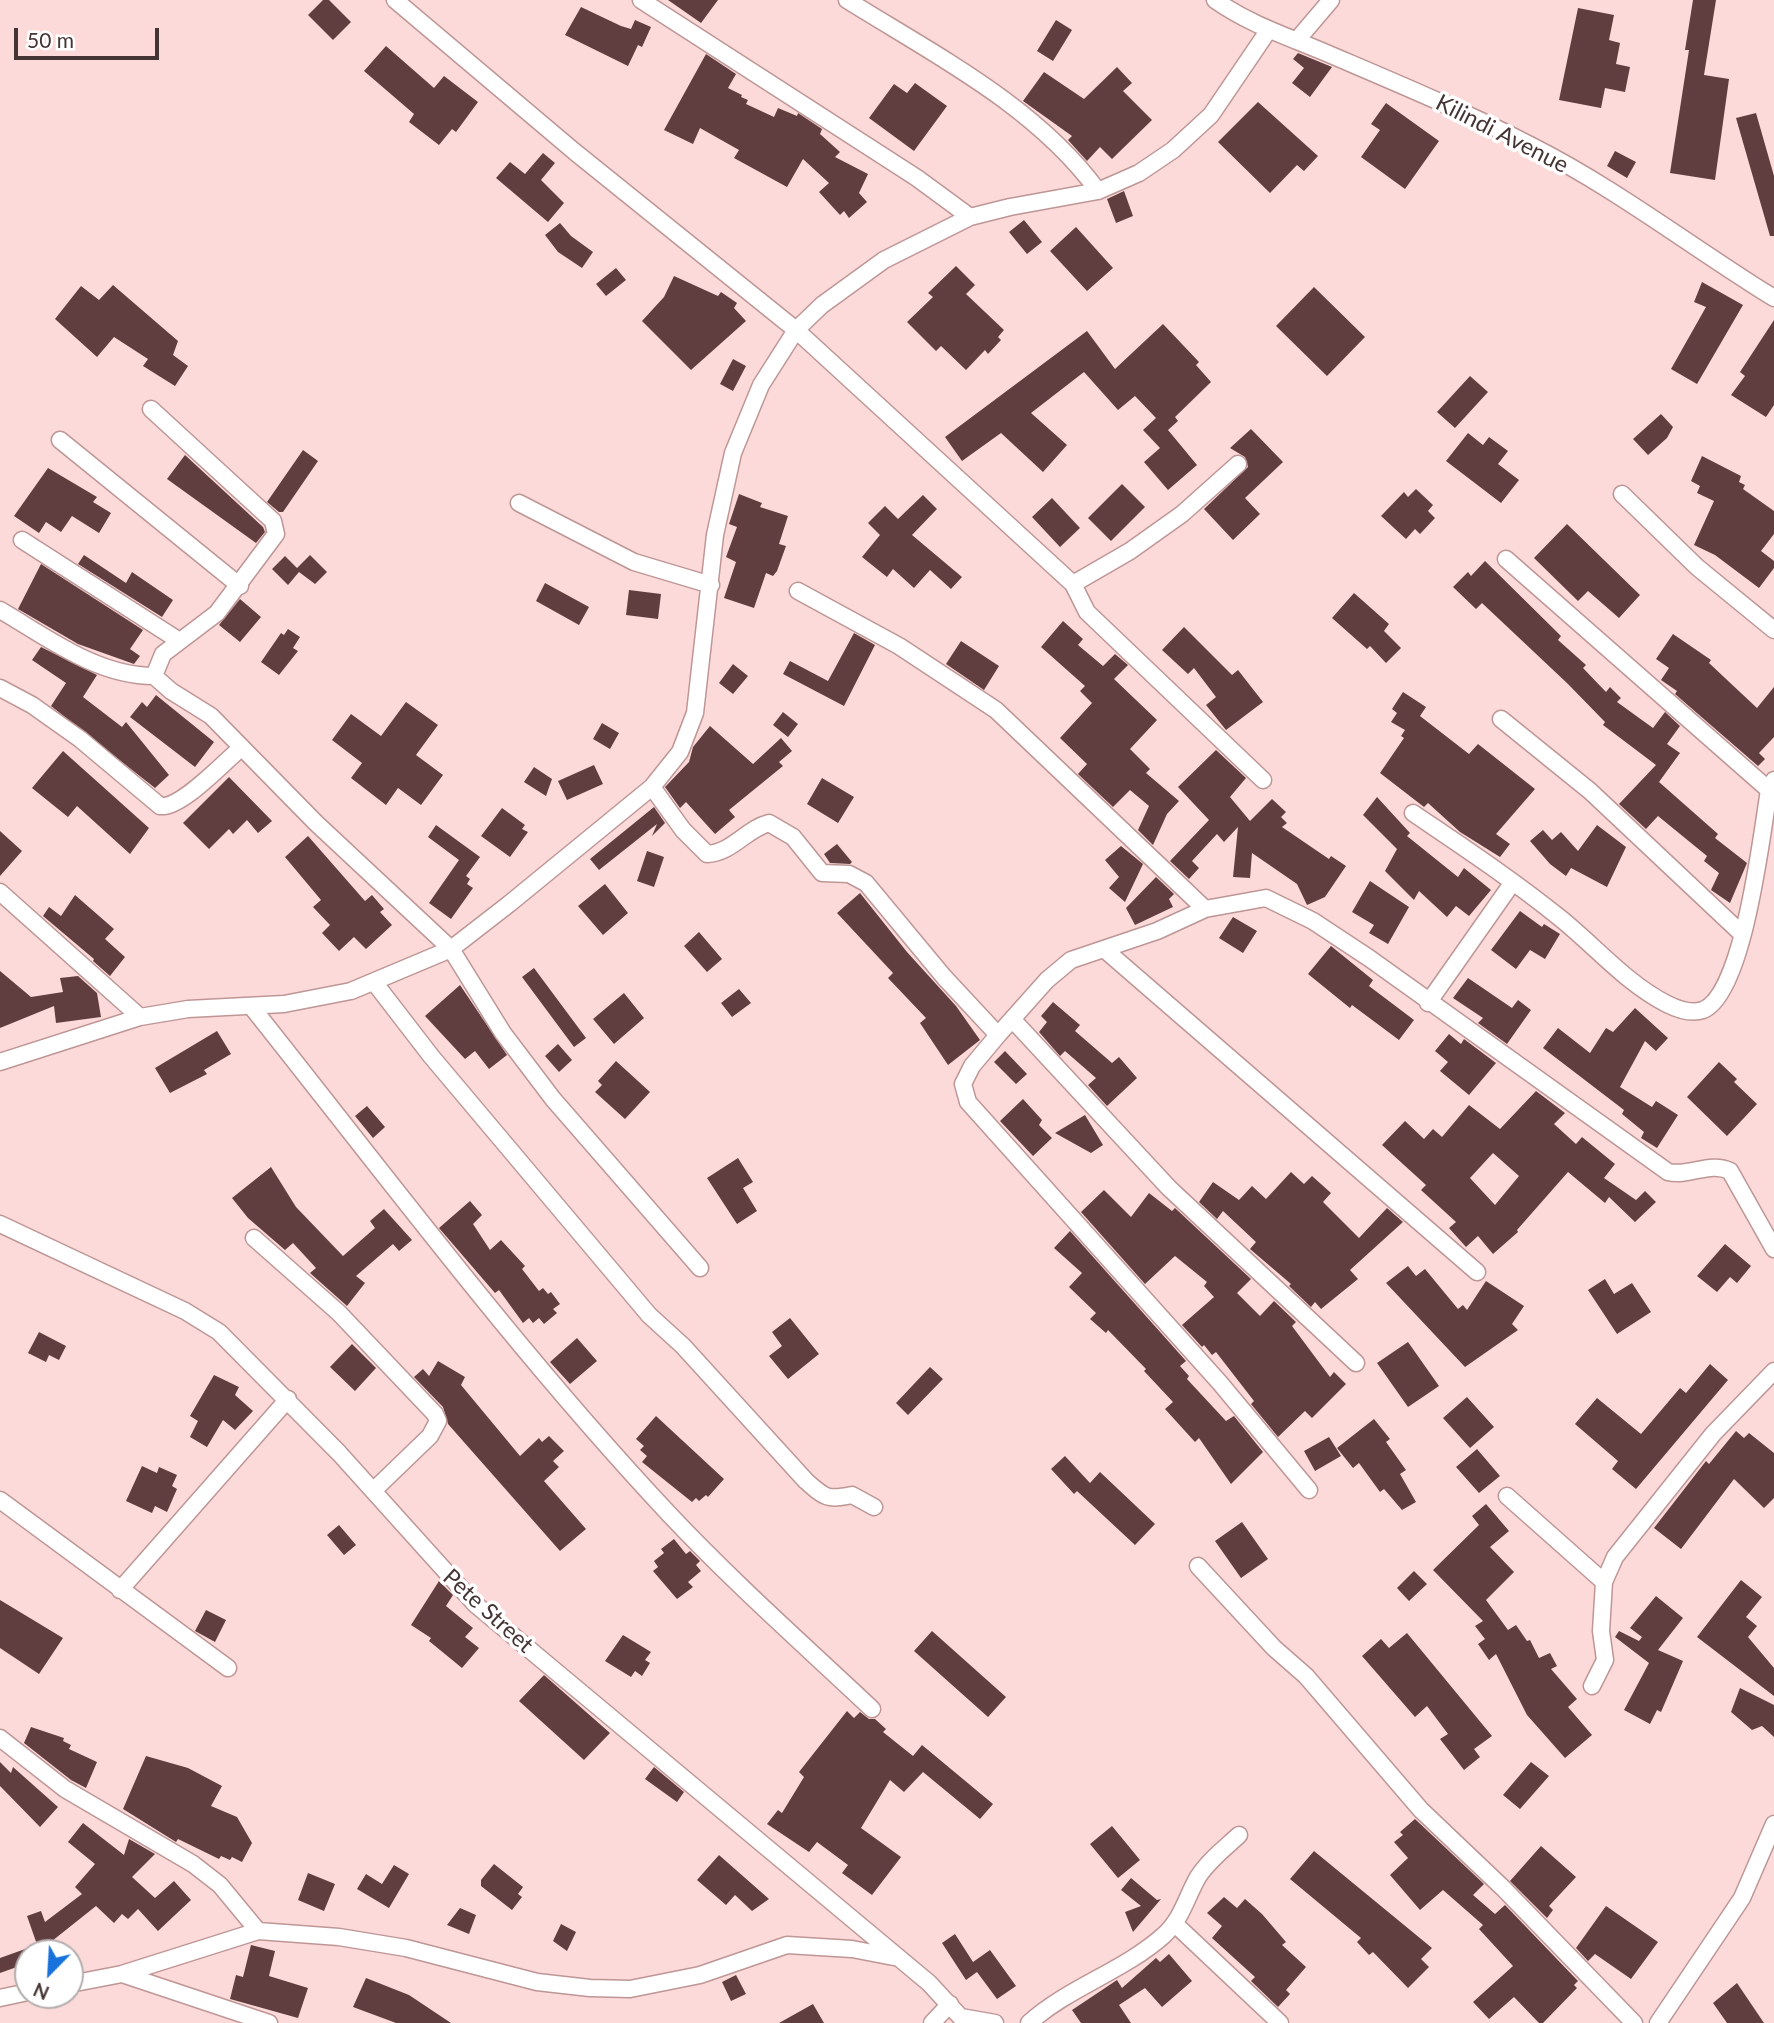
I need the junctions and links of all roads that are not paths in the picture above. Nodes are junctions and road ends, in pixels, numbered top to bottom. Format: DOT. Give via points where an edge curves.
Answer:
graph roads {
  1 [pos="395,0"];
  2 [pos="641,0"];
  3 [pos="847,0"];
  4 [pos="1214,0"];
  5 [pos="1331,0"];
  6 [pos="1268,31"];
  7 [pos="1297,40"];
  8 [pos="1098,191"];
  9 [pos="970,217"];
  10 [pos="1774,298"];
  11 [pos="796,330"];
  12 [pos="151,409"];
  13 [pos="60,440"];
  14 [pos="1238,464"];
  15 [pos="1622,494"];
  16 [pos="519,503"];
  17 [pos="22,540"];
  18 [pos="1506,559"];
  19 [pos="1073,584"];
  20 [pos="711,585"];
  21 [pos="240,586"];
  22 [pos="798,591"];
  23 [pos="0,610"];
  24 [pos="1774,630"];
  25 [pos="178,640"];
  26 [pos="154,676"];
  27 [pos="0,688"];
  28 [pos="1501,719"];
  29 [pos="241,748"];
  30 [pos="1263,780"];
  31 [pos="1771,785"];
  32 [pos="652,787"];
  33 [pos="1413,813"];
  34 [pos="1513,882"];
  35 [pos="0,892"];
  36 [pos="1205,909"];
  37 [pos="1742,934"];
  38 [pos="1104,949"];
  39 [pos="451,950"];
  40 [pos="374,982"];
  41 [pos="1428,1003"];
  42 [pos="251,1006"];
  43 [pos="140,1017"];
  44 [pos="1012,1019"];
  45 [pos="998,1035"];
  46 [pos="0,1062"];
  47 [pos="0,1224"];
  48 [pos="254,1238"];
  49 [pos="1774,1249"];
  50 [pos="700,1268"];
  51 [pos="1477,1272"];
  52 [pos="1356,1363"];
  53 [pos="1774,1371"];
  54 [pos="288,1399"];
  55 [pos="374,1490"];
  56 [pos="1309,1490"];
  57 [pos="1507,1496"];
  58 [pos="0,1500"];
  59 [pos="874,1507"];
  60 [pos="1198,1566"];
  61 [pos="1604,1582"];
  62 [pos="120,1590"];
  63 [pos="228,1668"];
  64 [pos="1592,1686"];
  65 [pos="872,1709"];
  66 [pos="0,1738"];
  67 [pos="1774,1824"];
  68 [pos="1239,1835"];
  69 [pos="1175,1924"];
  70 [pos="258,1931"];
  71 [pos="901,1959"];
  72 [pos="122,1974"];
  73 [pos="84,1981"];
  74 [pos="950,2004"];
  75 [pos="964,2020"];
  76 [pos="269,2023"];
  77 [pos="932,2023"];
  78 [pos="995,2023"];
  79 [pos="1028,2023"];
  80 [pos="1280,2023"];
  81 [pos="1633,2023"];
  82 [pos="1658,2023"];
  1 -- 11 [label="street"];
  2 -- 9 [label="street"];
  3 -- 8 [label="street" via="1023,114 1062,147"];
  4 -- 6 [label="street, Kilindi Avenue"];
  5 -- 7 [label="street"];
  6 -- 7 [label="street, Kilindi Avenue"];
  6 -- 8 [label="street" via="1211,115 1139,173"];
  7 -- 10 [label="street, Kilindi Avenue" via="1533,146 1644,211"];
  8 -- 9 [label="street"];
  9 -- 11 [label="street" via="884,260"];
  11 -- 19 [label="street"];
  11 -- 20 [label="street" via="761,386 733,453 715,535"];
  12 -- 21 [label="street" via="272,521 276,534 272,543"];
  13 -- 21 [label="street"];
  14 -- 19 [label="street" via="1182,514"];
  15 -- 24 [label="street" via="1698,567"];
  16 -- 20 [label="street" via="634,562"];
  17 -- 25 [label="street"];
  18 -- 31 [label="street"];
  19 -- 30 [label="street" via="1087,612"];
  20 -- 32 [label="street" via="695,713 680,752"];
  21 -- 25 [label="street" via="208,623"];
  22 -- 36 [label="street" via="899,646 996,710"];
  23 -- 26 [label="street" via="97,665 123,674"];
  25 -- 26 [label="street" via="163,653"];
  26 -- 29 [label="street" via="211,716"];
  27 -- 29 [label="street" via="80,739 160,806 179,800"];
  28 -- 37 [label="street" via="1590,790"];
  29 -- 39 [label="street"];
  31 -- 37 [label="street"];
  32 -- 39 [label="street"];
  32 -- 45 [label="street" via="707,854 729,848 769,823 793,837 822,873 849,874 866,884"];
  33 -- 34 [label="street"];
  34 -- 37 [label="street" via="1639,986 1687,1011 1704,1010 1719,996"];
  34 -- 41 [label="street"];
  35 -- 43 [label="street"];
  36 -- 38 [label="street"];
  36 -- 41 [label="street" via="1266,898 1288,907"];
  38 -- 44 [label="street" via="1071,960"];
  38 -- 51 [label="street"];
  39 -- 40 [label="street"];
  39 -- 50 [label="street" via="503,1033 553,1099"];
  40 -- 42 [label="street" via="351,991"];
  40 -- 59 [label="street" via="430,1056 649,1315 806,1481 828,1498 852,1495"];
  41 -- 49 [label="street" via="1668,1172 1715,1167 1730,1171"];
  42 -- 43 [label="street"];
  42 -- 65 [label="street" via="581,1416 693,1538"];
  43 -- 46 [label="street"];
  44 -- 45 [label="street"];
  44 -- 52 [label="street" via="1169,1188"];
  45 -- 56 [label="street" via="963,1084 968,1102 1228,1392"];
  47 -- 54 [label="street, Pete Street" via="185,1311 219,1332"];
  48 -- 55 [label="street" via="339,1313 435,1414 438,1421 430,1436"];
  53 -- 61 [label="street" via="1713,1434 1615,1557"];
  54 -- 55 [label="street, Pete Street"];
  54 -- 62 [label="street"];
  55 -- 71 [label="street, Pete Street" via="475,1604"];
  57 -- 61 [label="street"];
  58 -- 62 [label="street"];
  60 -- 81 [label="street" via="1306,1676 1421,1810"];
  61 -- 64 [label="street" via="1601,1631 1605,1660"];
  62 -- 63 [label="street"];
  66 -- 70 [label="street" via="65,1789 193,1864 220,1885"];
  67 -- 82 [label="street" via="1742,1898"];
  68 -- 69 [label="street" via="1200,1874"];
  69 -- 79 [label="street" via="1132,1959 1086,1983"];
  69 -- 80 [label="street"];
  70 -- 71 [label="street" via="406,1948 537,1982 590,1988 630,1989 700,1975 787,1945 852,1949"];
  70 -- 72 [label="street"];
  71 -- 74 [label="street, Pete Street"];
  72 -- 73 [label="street"];
  72 -- 76 [label="street"];
  74 -- 75 [label="street, Pete Street"];
  74 -- 77 [label="street"];
  75 -- 78 [label="street"];
}
